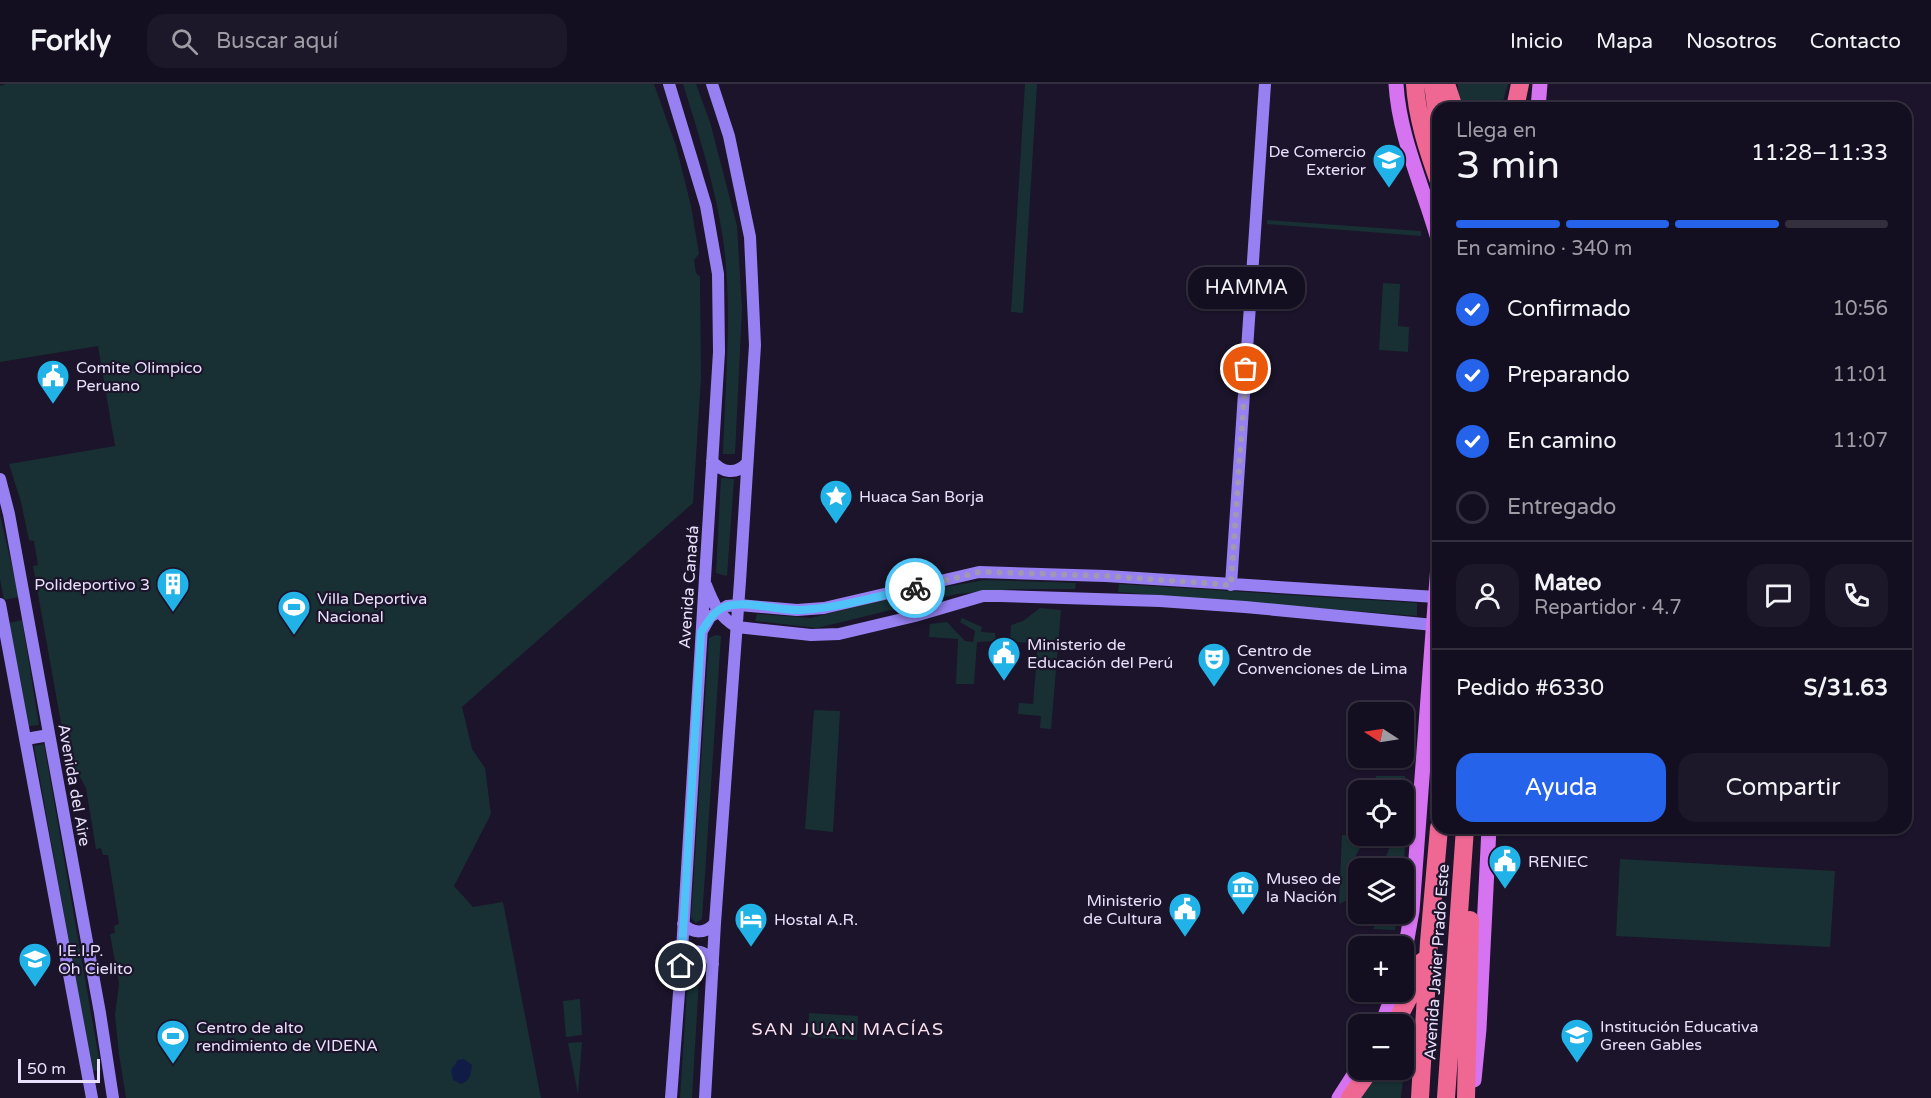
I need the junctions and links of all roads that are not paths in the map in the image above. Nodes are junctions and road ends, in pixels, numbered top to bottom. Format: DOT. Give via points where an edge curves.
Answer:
graph roads {
  1 [pos="669,84"];
  2 [pos="712,84"];
  3 [pos="1265,84"];
  4 [pos="1396,84"];
  5 [pos="1416,84"];
  6 [pos="1433,84"];
  7 [pos="1446,84"];
  8 [pos="1520,84"];
  9 [pos="1540,84"];
  10 [pos="1435,102"];
  11 [pos="1452,102"];
  12 [pos="1516,102"];
  13 [pos="1538,102"];
  14 [pos="1432,161"];
  15 [pos="1432,220"];
  16 [pos="712,461"];
  17 [pos="747,463"];
  18 [pos="0,478"];
  19 [pos="705,580"];
  20 [pos="1231,585"];
  21 [pos="1361,593"];
  22 [pos="1432,597"];
  23 [pos="0,604"];
  24 [pos="739,605"];
  25 [pos="718,611"];
  26 [pos="1359,617"];
  27 [pos="1432,625"];
  28 [pos="737,627"];
  29 [pos="701,632"];
  30 [pos="1432,651"];
  31 [pos="49,735"];
  32 [pos="26,739"];
  33 [pos="1438,834"];
  34 [pos="1467,834"];
  35 [pos="1468,834"];
  36 [pos="1489,834"];
  37 [pos="715,923"];
  38 [pos="683,924"];
  39 [pos="1408,936"];
  40 [pos="1429,942"];
  41 [pos="713,964"];
  42 [pos="681,966"];
  43 [pos="1400,1014"];
  44 [pos="1351,1080"];
  45 [pos="1363,1080"];
  46 [pos="110,1081"];
  47 [pos="91,1092"];
  48 [pos="113,1098"];
  49 [pos="671,1098"];
  50 [pos="705,1098"];
  51 [pos="1339,1098"];
  52 [pos="1350,1098"];
  53 [pos="1420,1098"];
  54 [pos="1446,1098"];
  55 [pos="1466,1098"];
  56 [pos="1472,1098"];
  1 -- 16 [label="main road, Avenida Canadá" via="706,206 718,274 719,352"];
  2 -- 17 [label="main road" via="729,136 750,237 755,345"];
  3 -- 20 [label="main road"];
  4 -- 15 [label="main road" via="1405,133"];
  5 -- 14 [label="highway" via="1416,103"];
  6 -- 10 [label="highway"];
  7 -- 11 [label="highway"];
  8 -- 12 [label="highway"];
  9 -- 13 [label="main road"];
  16 -- 17 [label="main road" via="723,471 731,472"];
  16 -- 19 [label="main road, Avenida Canadá"];
  17 -- 24 [label="main road"];
  18 -- 31 [label="main road, Avenida del Aire"];
  19 -- 25 [label="main road"];
  19 -- 29 [label="main road, Avenida Canadá"];
  20 -- 21 [label="main road"];
  20 -- 24 [label="main road" via="979,572 824,608"];
  21 -- 22 [label="main road"];
  21 -- 26 [label="main road" via="1365,609"];
  23 -- 32 [label="main road"];
  24 -- 25 [label="main road"];
  24 -- 28 [label="main road"];
  25 -- 28 [label="main road"];
  25 -- 29 [label="main road"];
  26 -- 27 [label="main road"];
  26 -- 28 [label="main road" via="1160,601 983,596 839,634"];
  28 -- 37 [label="main road"];
  29 -- 38 [label="main road, Avenida Canadá"];
  30 -- 39 [label="main road, Avenida Javier Prado Este"];
  31 -- 32 [label="main road"];
  31 -- 46 [label="main road, Avenida del Aire"];
  32 -- 47 [label="main road"];
  33 -- 40 [label="highway, Avenida Javier Prado Este"];
  34 -- 54 [label="highway, Avenida Javier Prado Este"];
  35 -- 55 [label="highway" via="1472,851"];
  36 -- 56 [label="main road"];
  37 -- 38 [label="main road" via="700,932"];
  37 -- 41 [label="main road"];
  38 -- 42 [label="main road, Avenida Canadá"];
  40 -- 43 [label="highway"];
  40 -- 53 [label="highway, Avenida Javier Prado Este"];
  41 -- 42 [label="main road" via="705,952 697,950 689,952"];
  41 -- 50 [label="main road"];
  42 -- 49 [label="main road, Avenida Canadá"];
  44 -- 51 [label="main road"];
  45 -- 52 [label="highway"];
  46 -- 47 [label="main road"];
  46 -- 48 [label="main road, Avenida del Aire"];
}
